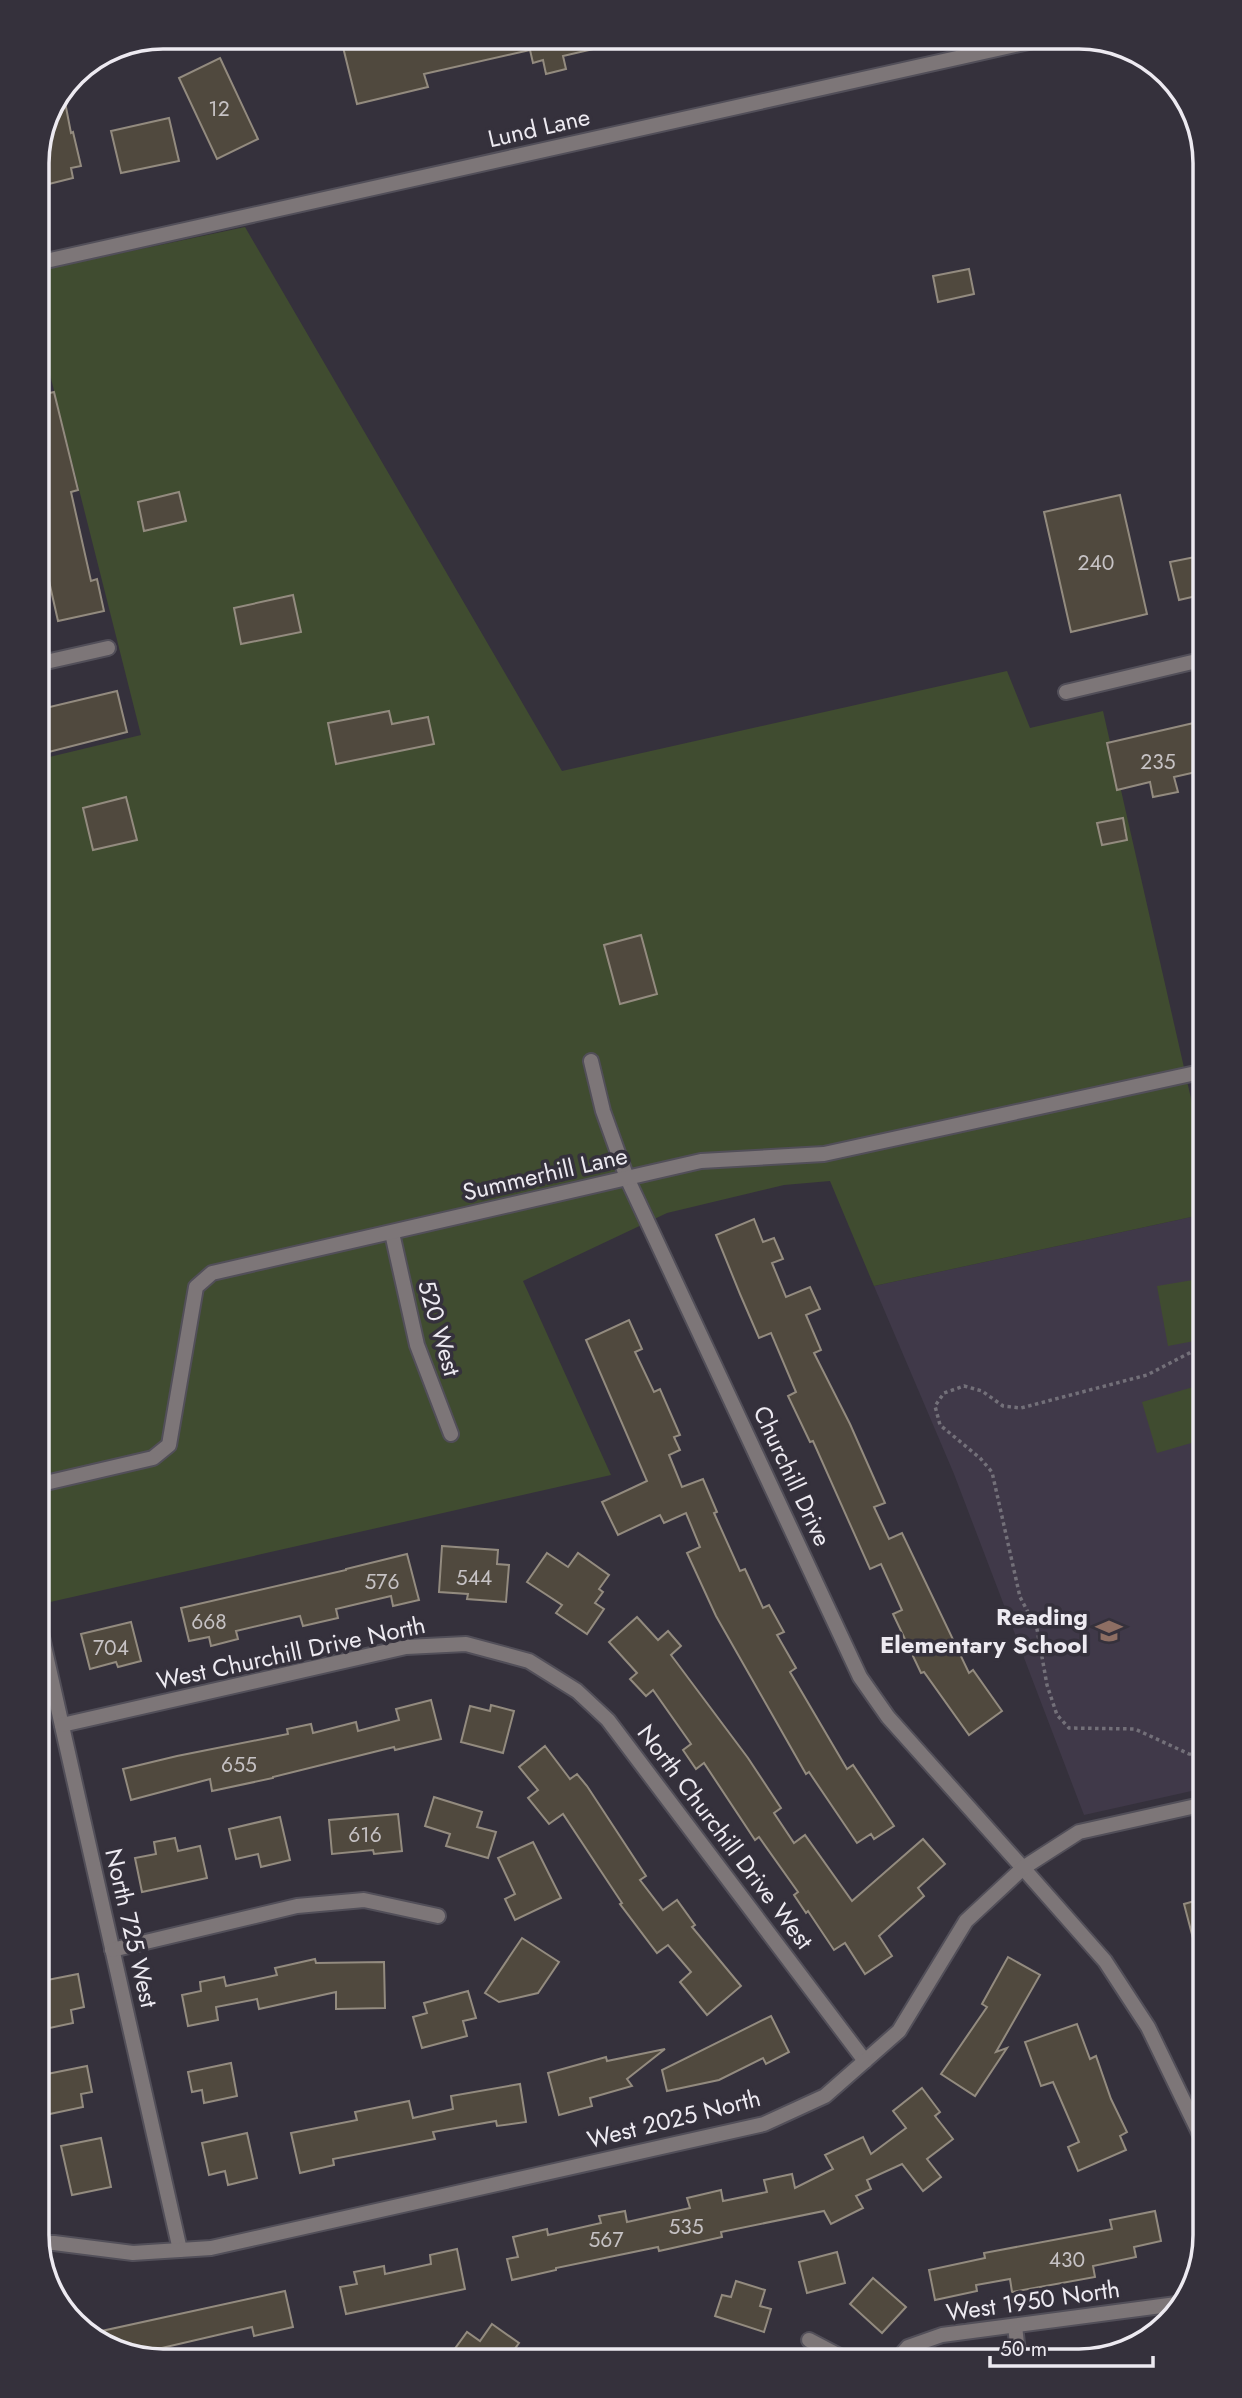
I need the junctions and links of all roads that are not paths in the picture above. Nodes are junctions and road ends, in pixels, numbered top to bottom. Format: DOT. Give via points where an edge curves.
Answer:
graph roads {
  1 [pos="985,49"];
  2 [pos="49,259"];
  3 [pos="108,648"];
  4 [pos="49,661"];
  5 [pos="1193,662"];
  6 [pos="1066,692"];
  7 [pos="591,1061"];
  8 [pos="1193,1073"];
  9 [pos="627,1178"];
  10 [pos="392,1233"];
  11 [pos="450,1434"];
  12 [pos="49,1482"];
  13 [pos="529,1661"];
  14 [pos="49,1668"];
  15 [pos="62,1725"];
  16 [pos="1193,1807"];
  17 [pos="1023,1868"];
  18 [pos="438,1916"];
  19 [pos="113,1950"];
  20 [pos="865,2061"];
  21 [pos="1193,2120"];
  22 [pos="50,2243"];
  23 [pos="180,2250"];
  24 [pos="1169,2305"];
  25 [pos="1015,2326"];
  26 [pos="809,2340"];
  27 [pos="826,2349"];
  28 [pos="906,2349"];
  29 [pos="1018,2349"];
  1 -- 2 [label="street, Lund Lane"];
  3 -- 4 [label="street"];
  5 -- 6 [label="street"];
  7 -- 9 [label="street, Churchill Drive"];
  8 -- 9 [label="street, Summerhill Lane" via="824,1154 701,1161"];
  9 -- 10 [label="street, Summerhill Lane"];
  9 -- 17 [label="street, Churchill Drive" via="860,1677 888,1717"];
  10 -- 11 [label="street, 520 West" via="417,1345"];
  10 -- 12 [label="street, Summerhill Lane" via="212,1273 196,1287 169,1445 153,1458"];
  13 -- 15 [label="street, West Churchill Drive North" via="466,1644 406,1647"];
  13 -- 20 [label="street, North Churchill Drive West" via="577,1691 608,1720"];
  14 -- 15 [label="street, North 725 West"];
  15 -- 19 [label="street, North 725 West"];
  16 -- 17 [label="street, West 2025 North" via="1079,1832"];
  17 -- 20 [label="street, West 2025 North" via="966,1921 899,2031"];
  17 -- 21 [label="street, Churchill Drive" via="1105,1961 1148,2027"];
  18 -- 19 [label="street" via="364,1900 297,1906"];
  19 -- 23 [label="street, North 725 West"];
  20 -- 23 [label="street, West 2025 North" via="825,2096 764,2124 211,2248"];
  22 -- 23 [label="street, West 2025 North" via="133,2253"];
  24 -- 25 [label="street, West 1950 North"];
  25 -- 28 [label="street, West 1950 North" via="942,2335"];
  25 -- 29 [label="street"];
  26 -- 27 [label="street"];
}
